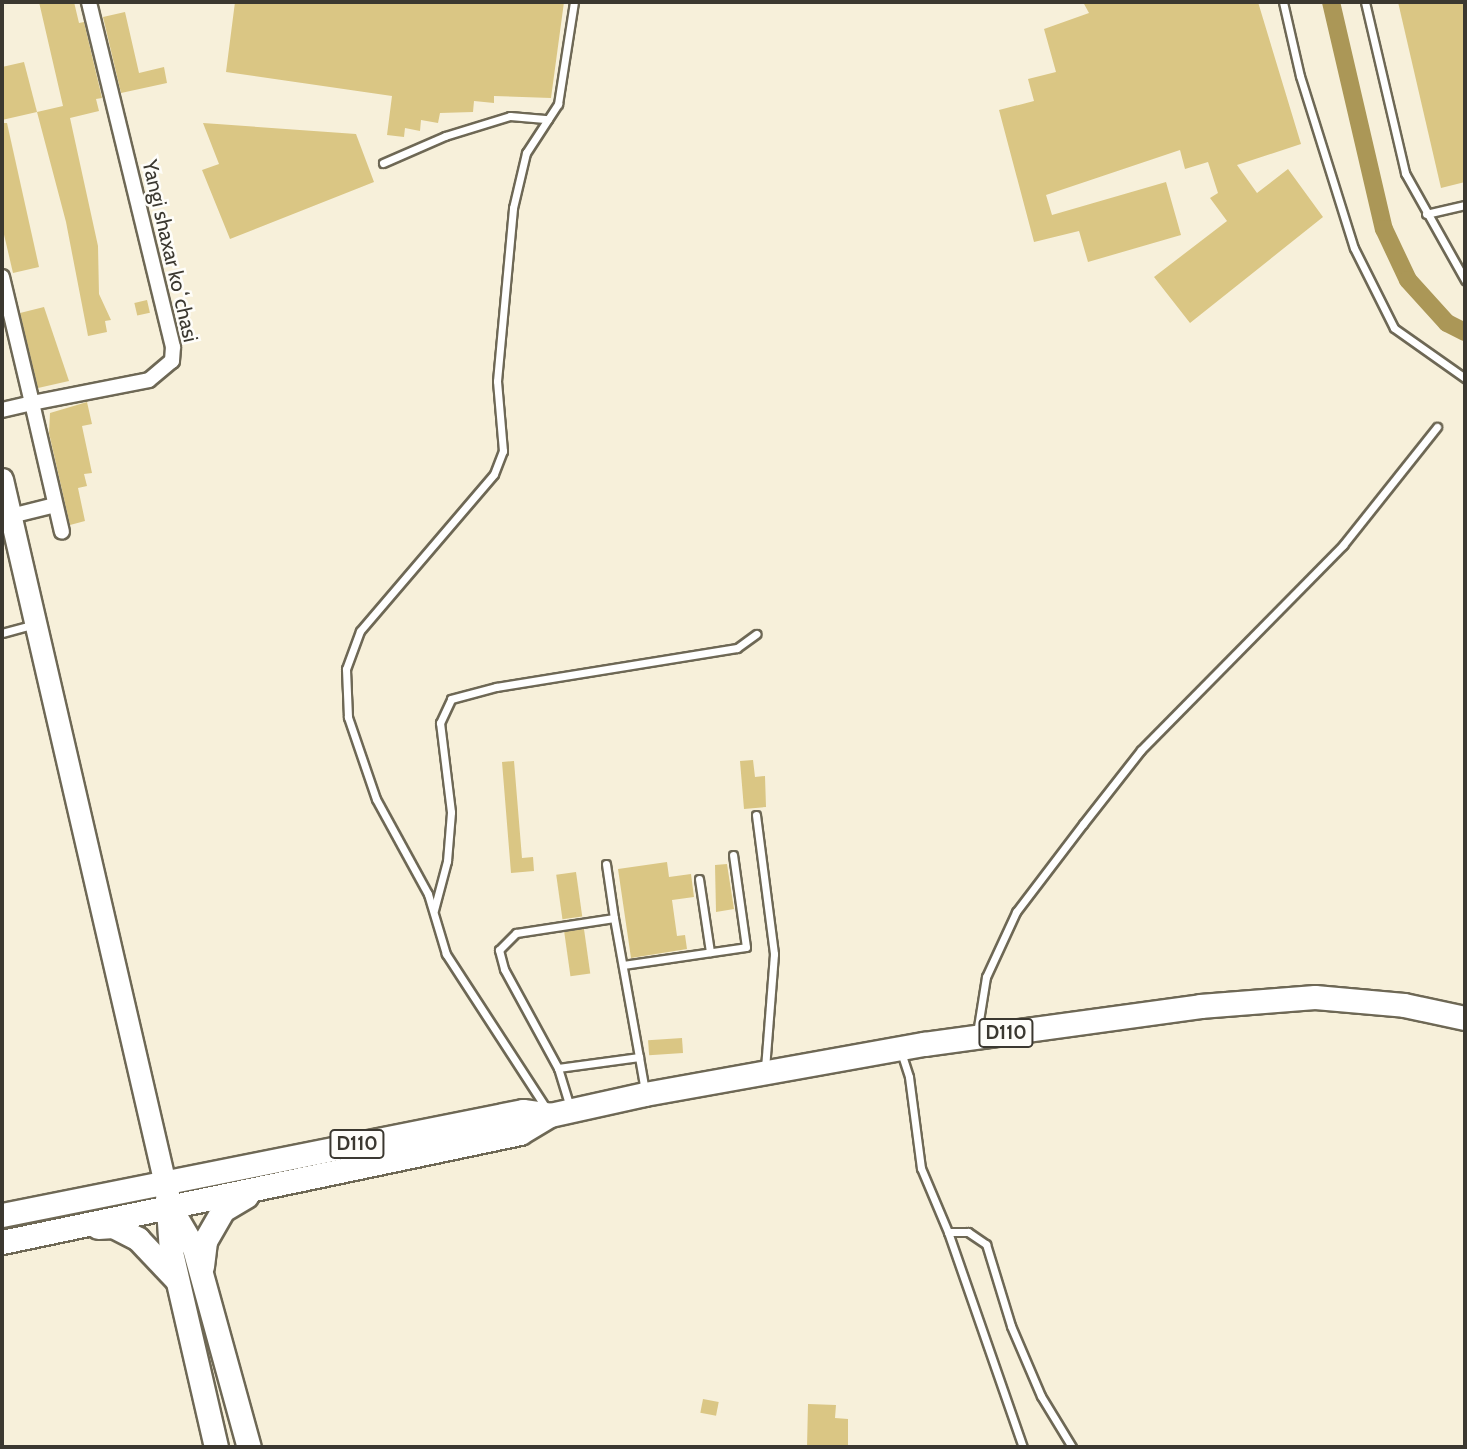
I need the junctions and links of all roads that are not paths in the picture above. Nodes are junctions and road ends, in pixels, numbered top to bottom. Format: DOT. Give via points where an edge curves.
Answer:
graph roads {
  1 [pos="89,2"];
  2 [pos="574,2"];
  3 [pos="1283,2"];
  4 [pos="1365,2"];
  5 [pos="548,119"];
  6 [pos="383,163"];
  7 [pos="1465,205"];
  8 [pos="1426,215"];
  9 [pos="2,277"];
  10 [pos="1465,280"];
  11 [pos="1465,378"];
  12 [pos="32,403"];
  13 [pos="2,410"];
  14 [pos="1437,427"];
  15 [pos="2,479"];
  16 [pos="55,505"];
  17 [pos="10,516"];
  18 [pos="62,532"];
  19 [pos="36,624"];
  20 [pos="2,633"];
  21 [pos="756,634"];
  22 [pos="756,815"];
  23 [pos="733,855"];
  24 [pos="606,864"];
  25 [pos="699,879"];
  26 [pos="434,911"];
  27 [pos="614,918"];
  28 [pos="710,952"];
  29 [pos="623,965"];
  30 [pos="1465,1017"];
  31 [pos="977,1037"];
  32 [pos="900,1048"];
  33 [pos="639,1057"];
  34 [pos="558,1068"];
  35 [pos="765,1070"];
  36 [pos="645,1094"];
  37 [pos="561,1113"];
  38 [pos="165,1184"];
  39 [pos="258,1188"];
  40 [pos="170,1208"];
  41 [pos="2,1215"];
  42 [pos="78,1227"];
  43 [pos="948,1232"];
  44 [pos="2,1242"];
  45 [pos="201,1273"];
  46 [pos="177,1281"];
  47 [pos="216,1447"];
  48 [pos="249,1447"];
  49 [pos="1023,1447"];
  50 [pos="1072,1447"];
  1 -- 12 [label="street, Yangi shaxar koʻchasi" via="173,347 172,361 149,380"];
  2 -- 5 [label="lane" via="558,104"];
  3 -- 11 [label="lane" via="1300,76 1354,248 1394,328"];
  4 -- 8 [label="lane" via="1405,173"];
  5 -- 6 [label="lane" via="510,116 445,136"];
  5 -- 26 [label="lane" via="526,153 513,208 498,381 503,451 494,474 360,631 346,668 348,718 376,799"];
  7 -- 8 [label="lane"];
  8 -- 10 [label="lane"];
  9 -- 12 [label="street"];
  12 -- 13 [label="street"];
  12 -- 16 [label="street"];
  14 -- 31 [label="lane" via="1343,545 1141,750 1016,912 986,978"];
  15 -- 17 [label="main road"];
  16 -- 17 [label="street"];
  16 -- 18 [label="street"];
  17 -- 19 [label="main road"];
  19 -- 20 [label="lane"];
  19 -- 38 [label="main road"];
  21 -- 26 [label="lane" via="737,648 496,687 451,699 440,723 451,812 447,861"];
  22 -- 35 [label="lane" via="774,954"];
  23 -- 28 [label="lane" via="746,947"];
  24 -- 27 [label="lane"];
  25 -- 28 [label="lane"];
  26 -- 37 [label="lane" via="446,954 530,1077"];
  27 -- 29 [label="lane"];
  27 -- 34 [label="lane" via="516,933 499,950 503,969"];
  28 -- 29 [label="lane"];
  29 -- 33 [label="lane"];
  30 -- 31 [label="main road, D110" via="1404,1005 1315,998 1200,1006"];
  31 -- 32 [label="main road, D110"];
  32 -- 35 [label="main road, D110"];
  32 -- 43 [label="lane" via="909,1077 920,1168"];
  33 -- 34 [label="lane"];
  33 -- 36 [label="lane"];
  34 -- 37 [label="lane"];
  35 -- 36 [label="main road, D110"];
  36 -- 37 [label="main road, D110"];
  37 -- 38 [label="main road, D110" via="523,1111"];
  37 -- 39 [label="main road, D110" via="520,1133"];
  38 -- 40 [label="main road"];
  38 -- 41 [label="main road, D110"];
  39 -- 40 [label="main road, D110"];
  39 -- 45 [label="main road" via="223,1210 205,1241"];
  40 -- 42 [label="main road, D110"];
  40 -- 45 [label="main road" via="194,1248"];
  40 -- 46 [label="main road"];
  42 -- 44 [label="main road, D110"];
  42 -- 46 [label="main road" via="113,1226 138,1239"];
  43 -- 49 [label="lane"];
  43 -- 50 [label="lane" via="968,1232 986,1244 1021,1350 1041,1396"];
  45 -- 48 [label="main road"];
  46 -- 47 [label="main road"];
}
